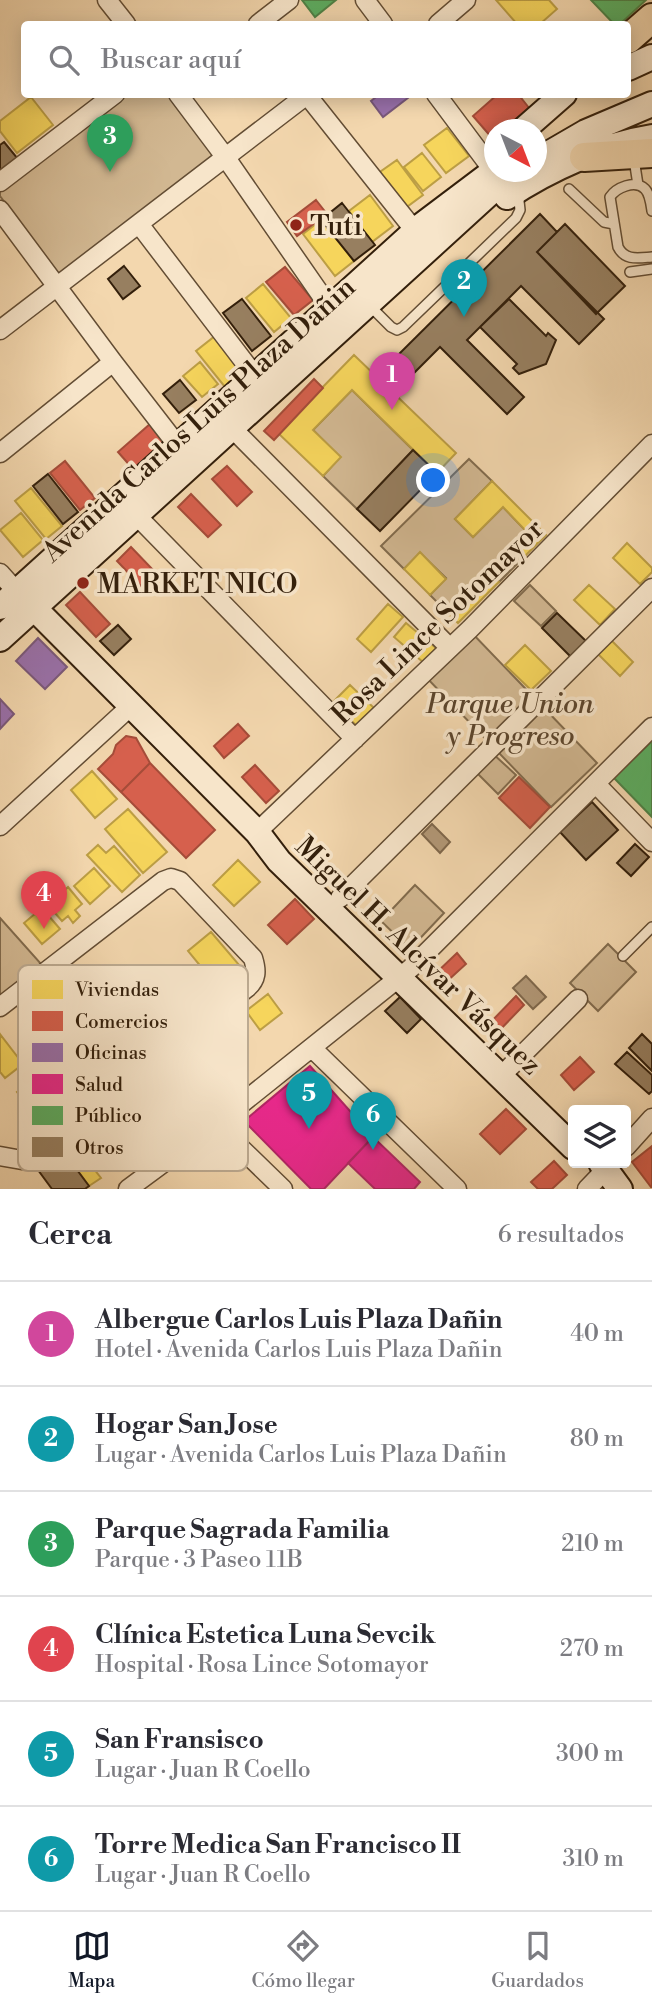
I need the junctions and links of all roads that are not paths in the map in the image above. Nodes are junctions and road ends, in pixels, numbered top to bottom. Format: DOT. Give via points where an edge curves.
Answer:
graph roads {
  1 [pos="289,0"];
  2 [pos="365,0"];
  3 [pos="466,0"];
  4 [pos="116,3"];
  5 [pos="652,18"];
  6 [pos="124,21"];
  7 [pos="262,21"];
  8 [pos="381,21"];
  9 [pos="442,21"];
  10 [pos="652,34"];
  11 [pos="631,36"];
  12 [pos="631,44"];
  13 [pos="652,57"];
  14 [pos="631,67"];
  15 [pos="652,86"];
  16 [pos="110,98"];
  17 [pos="181,98"];
  18 [pos="303,98"];
  19 [pos="310,98"];
  20 [pos="439,98"];
  21 [pos="560,98"];
  22 [pos="630,98"];
  23 [pos="631,98"];
  24 [pos="652,104"];
  25 [pos="542,119"];
  26 [pos="582,125"];
  27 [pos="547,129"];
  28 [pos="645,143"];
  29 [pos="484,152"];
  30 [pos="547,153"];
  31 [pos="226,158"];
  32 [pos="484,168"];
  33 [pos="547,171"];
  34 [pos="0,182"];
  35 [pos="516,182"];
  36 [pos="519,182"];
  37 [pos="638,185"];
  38 [pos="569,189"];
  39 [pos="652,211"];
  40 [pos="1,213"];
  41 [pos="139,224"];
  42 [pos="614,224"];
  43 [pos="424,233"];
  44 [pos="652,257"];
  45 [pos="652,269"];
  46 [pos="630,272"];
  47 [pos="58,287"];
  48 [pos="369,304"];
  49 [pos="330,308"];
  50 [pos="0,330"];
  51 [pos="113,362"];
  52 [pos="255,376"];
  53 [pos="232,428"];
  54 [pos="652,444"];
  55 [pos="178,446"];
  56 [pos="0,453"];
  57 [pos="136,515"];
  58 [pos="0,573"];
  59 [pos="652,588"];
  60 [pos="17,602"];
  61 [pos="0,639"];
  62 [pos="450,648"];
  63 [pos="132,705"];
  64 [pos="652,727"];
  65 [pos="355,739"];
  66 [pos="596,784"];
  67 [pos="0,826"];
  68 [pos="257,832"];
  69 [pos="652,842"];
  70 [pos="340,898"];
  71 [pos="652,927"];
  72 [pos="623,956"];
  73 [pos="54,965"];
  74 [pos="405,973"];
  75 [pos="248,986"];
  76 [pos="18,993"];
  77 [pos="578,999"];
  78 [pos="0,1007"];
  79 [pos="312,1048"];
  80 [pos="509,1068"];
  81 [pos="248,1099"];
  82 [pos="652,1118"];
  83 [pos="568,1125"];
  84 [pos="631,1141"];
  85 [pos="568,1142"];
  86 [pos="248,1156"];
  87 [pos="606,1169"];
  88 [pos="152,1171"];
  89 [pos="280,1188"];
  90 [pos="128,1189"];
  91 [pos="457,1189"];
  92 [pos="587,1189"];
  1 -- 7 [label="street"];
  2 -- 8 [label="street"];
  3 -- 9 [label="street"];
  4 -- 6 [label="street"];
  5 -- 11 [label="main road"];
  10 -- 12 [label="main road"];
  13 -- 14 [label="main road"];
  15 -- 23 [label="main road, Avenida Carlos Luis Plaza Dañin"];
  16 -- 34 [label="street"];
  17 -- 31 [label="street"];
  18 -- 31 [label="street"];
  19 -- 43 [label="street"];
  20 -- 29 [label="street"];
  21 -- 25 [label="main road, Avenida Carlos Luis Plaza Dañin"];
  22 -- 26 [label="main road, Avenida Carlos Luis Plaza Dañin"];
  24 -- 26 [label="main road, Avenida Carlos Luis Plaza Dañin"];
  26 -- 27 [label="main road, Avenida Carlos Luis Plaza Dañin"];
  26 -- 28 [label="main road"];
  26 -- 30 [label="main road, Avenida Carlos Luis Plaza Dañin"];
  26 -- 33 [label="main road, Avenida Carlos Luis Plaza Dañin"];
  28 -- 37 [label="lane"];
  31 -- 41 [label="street"];
  31 -- 49 [label="street"];
  32 -- 43 [label="main road, Avenida Carlos Luis Plaza Dañin" via="452,191"];
  35 -- 43 [label="main road, Avenida Carlos Luis Plaza Dañin" via="492,191"];
  36 -- 48 [label="lane" via="516,218 403,327 391,327"];
  37 -- 39 [label="lane" via="645,188"];
  37 -- 42 [label="lane" via="620,187 610,197"];
  38 -- 42 [label="lane" via="604,222"];
  40 -- 47 [label="street"];
  41 -- 47 [label="street"];
  41 -- 52 [label="street"];
  42 -- 44 [label="lane" via="621,254"];
  43 -- 48 [label="main road, Avenida Carlos Luis Plaza Dañin"];
  43 -- 49 [label="main road, Avenida Carlos Luis Plaza Dañin"];
  45 -- 46 [label="lane"];
  47 -- 50 [label="street"];
  47 -- 51 [label="street"];
  48 -- 53 [label="main road, Avenida Carlos Luis Plaza Dañin"];
  49 -- 52 [label="main road, Avenida Carlos Luis Plaza Dañin"];
  51 -- 55 [label="street"];
  51 -- 56 [label="street"];
  52 -- 55 [label="main road, Avenida Carlos Luis Plaza Dañin"];
  53 -- 57 [label="main road, Avenida Carlos Luis Plaza Dañin"];
  53 -- 62 [label="street"];
  54 -- 62 [label="street, Rosa Lince Sotomayor"];
  55 -- 60 [label="main road, Avenida Carlos Luis Plaza Dañin"];
  57 -- 60 [label="main road, Avenida Carlos Luis Plaza Dañin"];
  57 -- 65 [label="street"];
  58 -- 60 [label="street, Miguel H. Alcívar Vásquez"];
  59 -- 70 [label="street"];
  60 -- 61 [label="main road, Avenida Carlos Luis Plaza Dañin"];
  60 -- 63 [label="main road, Miguel H. Alcívar Vásquez"];
  62 -- 65 [label="street, Rosa Lince Sotomayor"];
  63 -- 67 [label="street"];
  63 -- 68 [label="main road, Miguel H. Alcívar Vásquez"];
  64 -- 66 [label="street"];
  65 -- 68 [label="street, Rosa Lince Sotomayor"];
  66 -- 69 [label="street"];
  66 -- 74 [label="street"];
  68 -- 70 [label="main road, Miguel H. Alcívar Vásquez" via="292,853"];
  68 -- 74 [label="main road, Miguel H. Alcívar Vásquez" via="278,861"];
  70 -- 74 [label="main road, Miguel H. Alcívar Vásquez"];
  71 -- 72 [label="lane"];
  73 -- 75 [label="street" via="171,878 180,881 253,958 254,981"];
  74 -- 79 [label="street"];
  74 -- 80 [label="main road, Miguel H. Alcívar Vásquez"];
  74 -- 85 [label="main road, Miguel H. Alcívar Vásquez"];
  76 -- 78 [label="street"];
  77 -- 80 [label="street"];
  79 -- 81 [label="street"];
  79 -- 91 [label="street"];
  80 -- 83 [label="main road, Miguel H. Alcívar Vásquez"];
  82 -- 84 [label="street"];
  86 -- 89 [label="street"];
  87 -- 92 [label="street"];
  88 -- 90 [label="street"];
}
